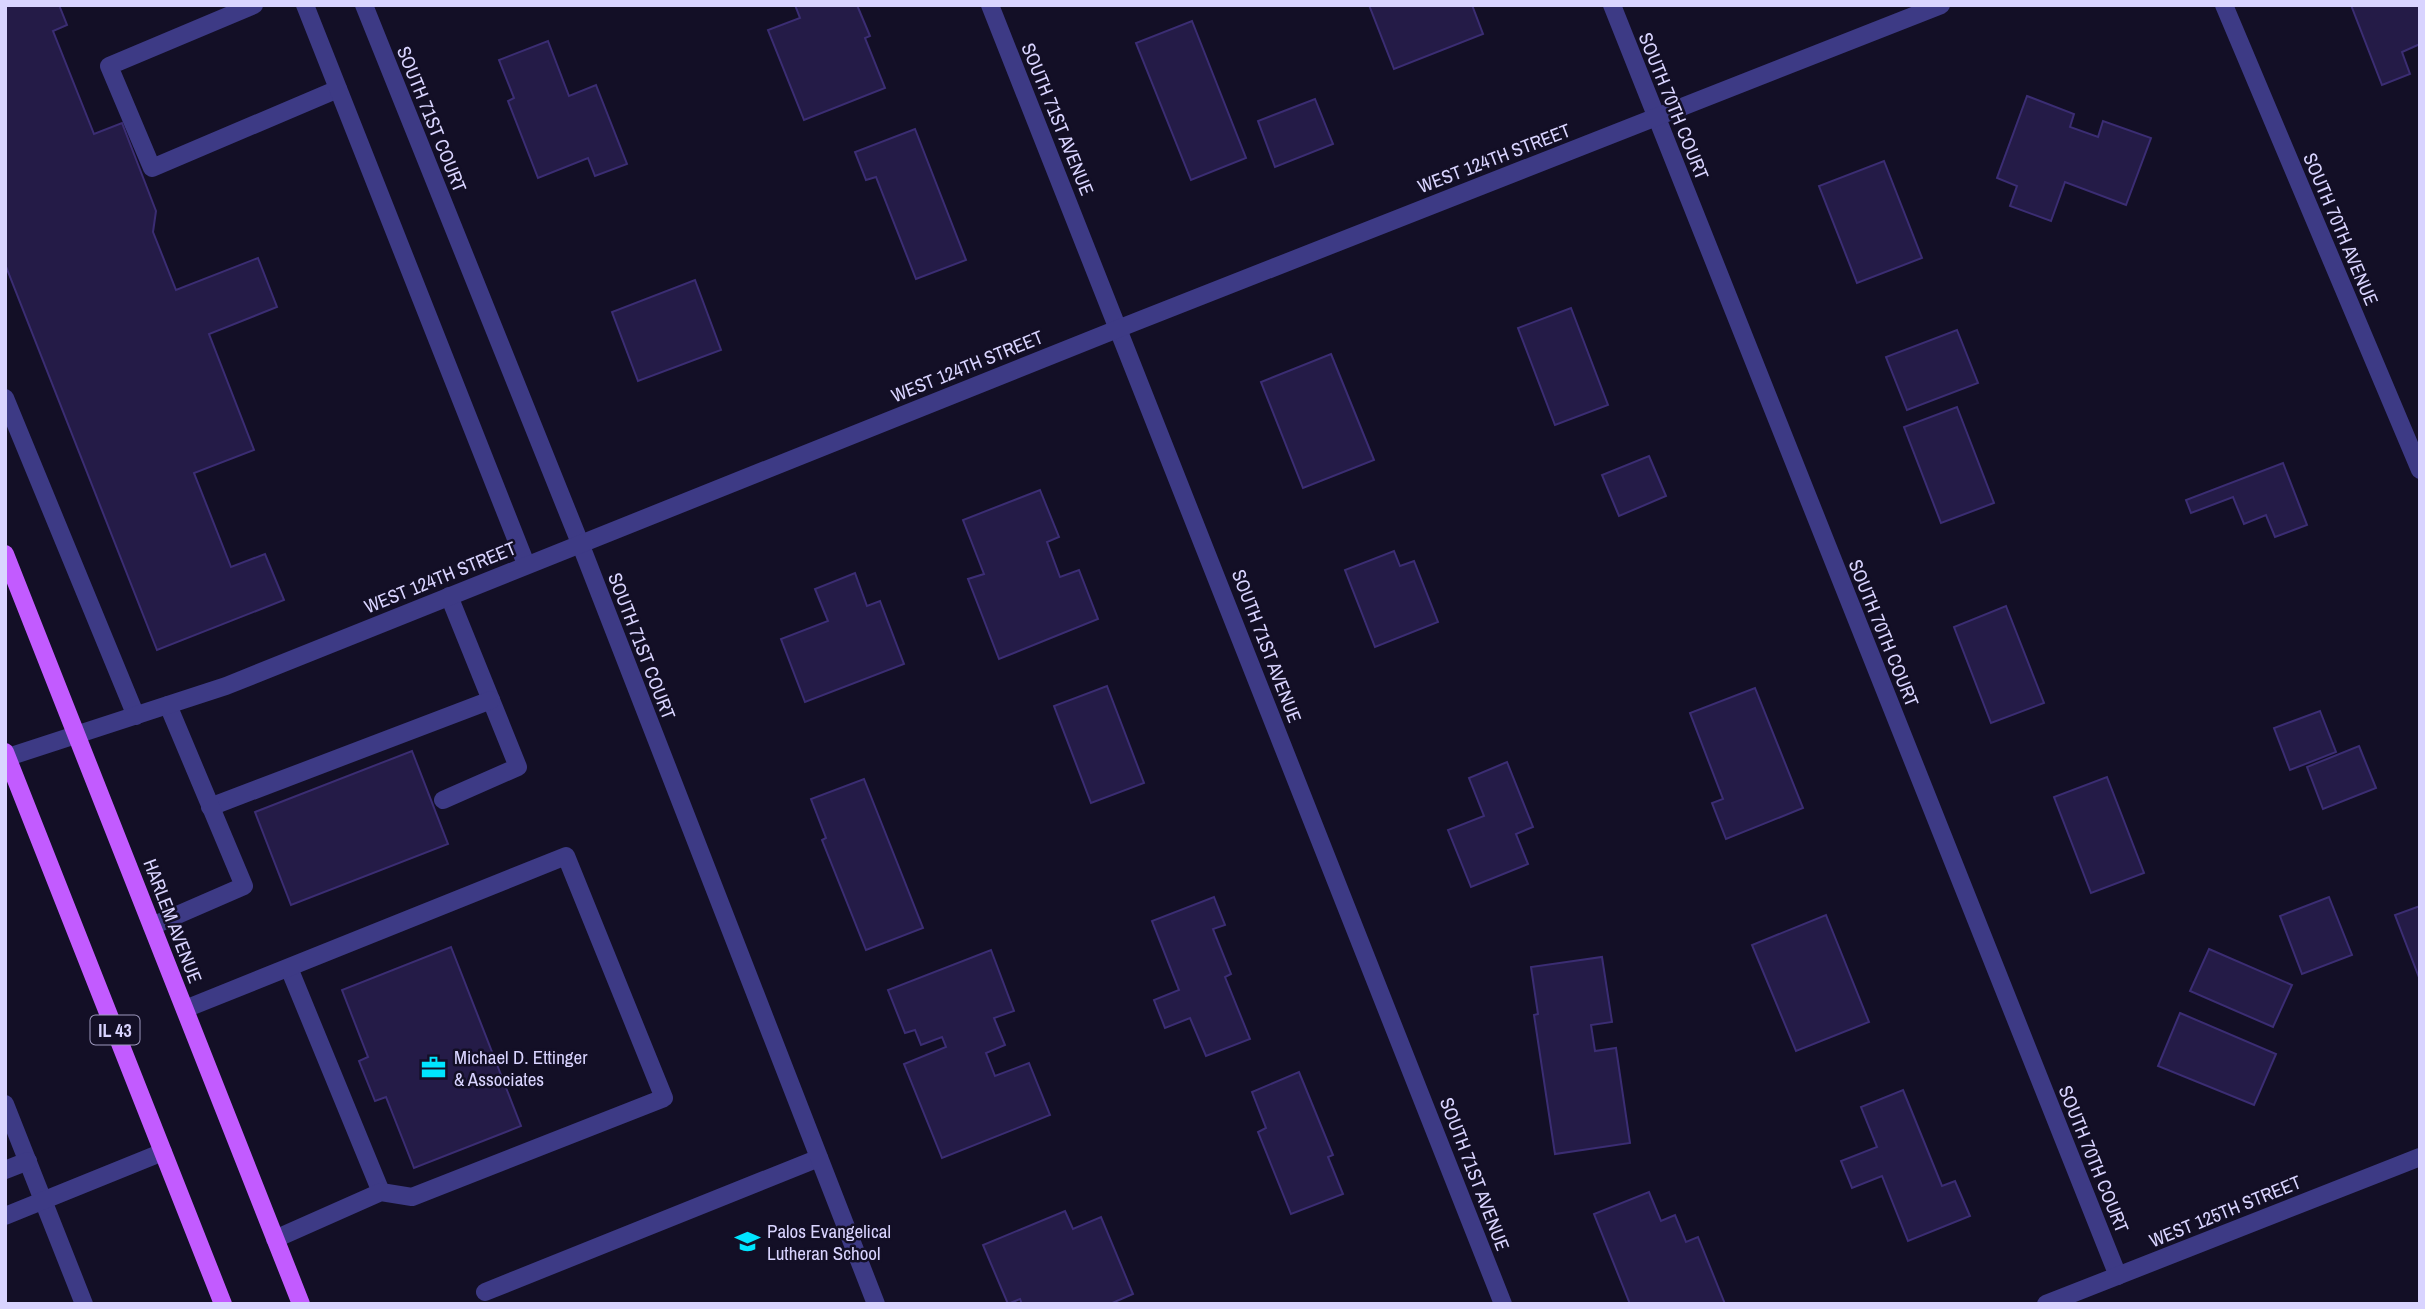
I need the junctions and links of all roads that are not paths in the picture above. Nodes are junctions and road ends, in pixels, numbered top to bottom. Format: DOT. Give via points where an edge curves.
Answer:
graph roads {
  1 [pos="254,5"];
  2 [pos="305,5"];
  3 [pos="364,5"];
  4 [pos="990,5"];
  5 [pos="1612,5"];
  6 [pos="1941,5"];
  7 [pos="2224,5"];
  8 [pos="338,89"];
  9 [pos="1656,117"];
  10 [pos="1119,328"];
  11 [pos="5,398"];
  12 [pos="2420,470"];
  13 [pos="580,543"];
  14 [pos="5,554"];
  15 [pos="526,565"];
  16 [pos="449,596"];
  17 [pos="491,700"];
  18 [pos="167,705"];
  19 [pos="136,716"];
  20 [pos="78,735"];
  21 [pos="6,756"];
  22 [pos="443,800"];
  23 [pos="210,807"];
  24 [pos="152,926"];
  25 [pos="289,968"];
  26 [pos="185,1009"];
  27 [pos="5,1104"];
  28 [pos="163,1152"];
  29 [pos="2420,1157"];
  30 [pos="819,1158"];
  31 [pos="28,1161"];
  32 [pos="5,1170"];
  33 [pos="381,1192"];
  34 [pos="43,1201"];
  35 [pos="5,1216"];
  36 [pos="275,1239"];
  37 [pos="2118,1276"];
  38 [pos="485,1292"];
  39 [pos="84,1304"];
  40 [pos="223,1304"];
  41 [pos="301,1304"];
  42 [pos="876,1304"];
  43 [pos="1503,1304"];
  44 [pos="2046,1304"];
  1 -- 8 [label="street" via="109,66 152,168"];
  2 -- 8 [label="street"];
  3 -- 13 [label="street, SOUTH 71ST COURT"];
  4 -- 10 [label="street, SOUTH 71ST AVENUE"];
  5 -- 9 [label="street, SOUTH 70TH COURT"];
  6 -- 9 [label="street, WEST 124TH STREET"];
  7 -- 12 [label="street, SOUTH 70TH AVENUE"];
  8 -- 15 [label="street"];
  9 -- 10 [label="street, WEST 124TH STREET"];
  9 -- 37 [label="street, SOUTH 70TH COURT"];
  10 -- 13 [label="street, WEST 124TH STREET"];
  10 -- 43 [label="street, SOUTH 71ST AVENUE"];
  11 -- 19 [label="street"];
  13 -- 15 [label="street, WEST 124TH STREET"];
  13 -- 30 [label="street, SOUTH 71ST COURT"];
  14 -- 20 [label="main road, HARLEM AVENUE"];
  15 -- 16 [label="street, WEST 124TH STREET"];
  16 -- 17 [label="street"];
  16 -- 18 [label="street, WEST 124TH STREET" via="226,686"];
  17 -- 22 [label="street" via="518,766"];
  17 -- 23 [label="street"];
  18 -- 19 [label="street, WEST 124TH STREET"];
  18 -- 23 [label="street"];
  19 -- 20 [label="street, WEST 124TH STREET"];
  20 -- 21 [label="street, WEST 124TH STREET"];
  20 -- 24 [label="main road, HARLEM AVENUE"];
  21 -- 28 [label="main road, IL 43"];
  23 -- 24 [label="street" via="244,886"];
  24 -- 26 [label="main road, HARLEM AVENUE"];
  25 -- 26 [label="street"];
  25 -- 33 [label="street"];
  25 -- 33 [label="street" via="566,856 664,1098 412,1197"];
  26 -- 36 [label="main road, HARLEM AVENUE"];
  27 -- 31 [label="street"];
  28 -- 34 [label="street"];
  28 -- 40 [label="main road, IL 43"];
  29 -- 37 [label="street, WEST 125TH STREET"];
  30 -- 38 [label="street"];
  30 -- 42 [label="street, SOUTH 71ST COURT"];
  31 -- 32 [label="street"];
  31 -- 34 [label="street"];
  33 -- 36 [label="street"];
  34 -- 35 [label="street"];
  34 -- 39 [label="street"];
  36 -- 41 [label="main road, HARLEM AVENUE"];
  37 -- 44 [label="street, WEST 125TH STREET"];
}
